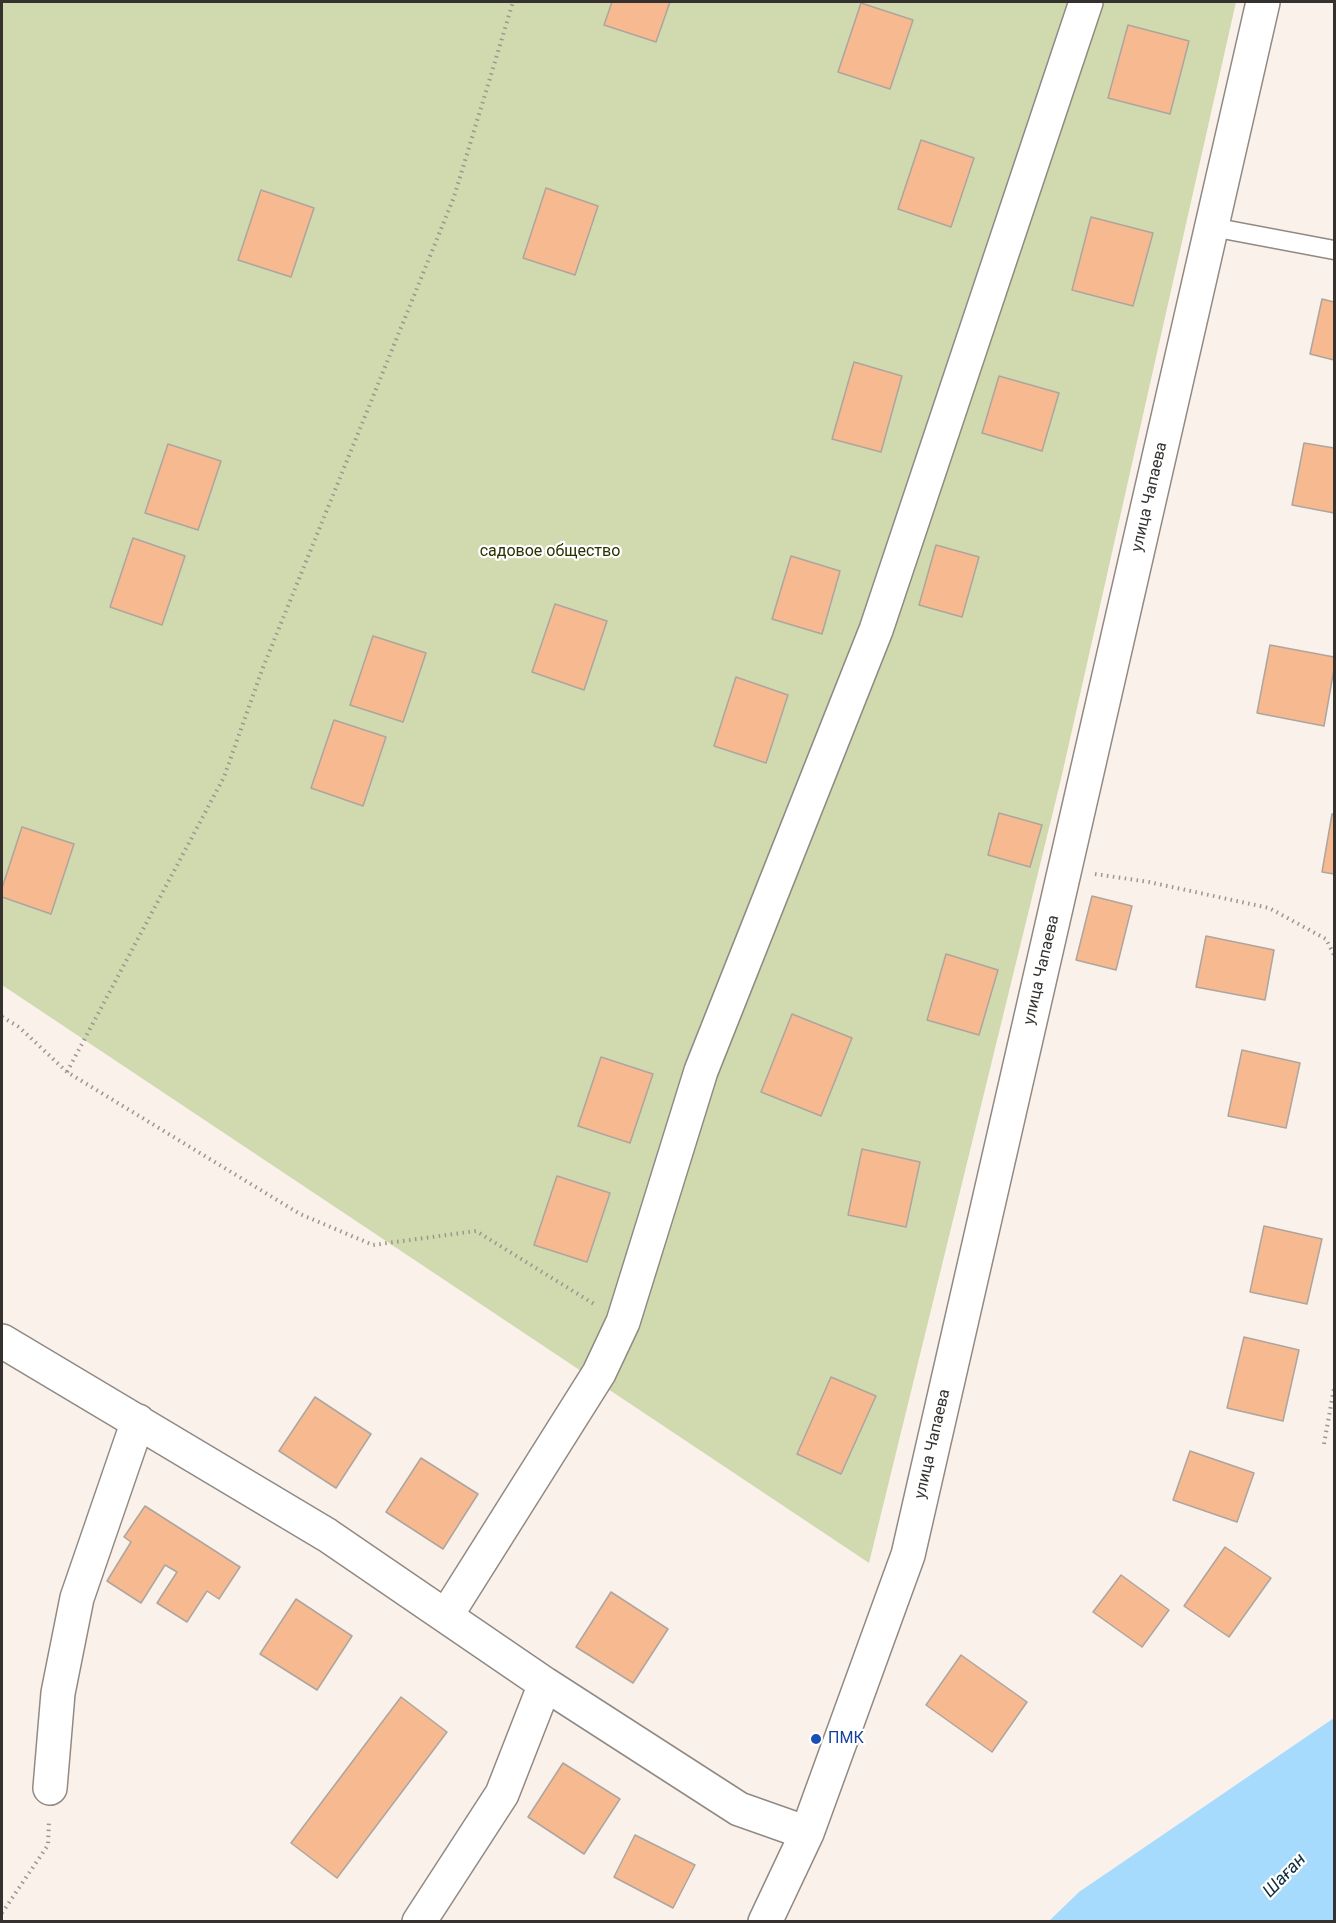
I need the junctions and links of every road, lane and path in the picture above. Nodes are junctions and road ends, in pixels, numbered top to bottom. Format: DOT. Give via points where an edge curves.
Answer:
graph roads {
  1 [pos="513,2"];
  2 [pos="1086,2"];
  3 [pos="1263,2"];
  4 [pos="1212,226"];
  5 [pos="1335,249"];
  6 [pos="1065,869"];
  7 [pos="1335,955"];
  8 [pos="2,1017"];
  9 [pos="67,1072"];
  10 [pos="623,1322"];
  11 [pos="2,1341"];
  12 [pos="1335,1388"];
  13 [pos="138,1421"];
  14 [pos="1324,1444"];
  15 [pos="446,1616"];
  16 [pos="544,1684"];
  17 [pos="50,1788"];
  18 [pos="807,1833"];
  19 [pos="2,1913"];
  20 [pos="419,1922"];
  21 [pos="765,1922"];
  1 -- 9 [label="path" via="454,197 262,670 225,777"];
  2 -- 10 [label="street" via="876,630 700,1071"];
  3 -- 4 [label="street, улица Чапаева"];
  4 -- 5 [label="lane"];
  4 -- 6 [label="street, улица Чапаева"];
  6 -- 7 [label="path" via="1149,882 1269,908 1326,939"];
  6 -- 18 [label="street, улица Чапаева" via="908,1555"];
  8 -- 9 [label="path" via="19,1027"];
  9 -- 10 [label="path" via="300,1214 373,1245 476,1231"];
  10 -- 15 [label="street" via="599,1373"];
  11 -- 13 [label="street"];
  12 -- 14 [label="path"];
  13 -- 15 [label="street" via="327,1535"];
  13 -- 17 [label="street" via="77,1598 58,1693"];
  15 -- 16 [label="street"];
  16 -- 18 [label="street" via="740,1809"];
  16 -- 20 [label="street" via="502,1794"];
  17 -- 19 [label="path" via="48,1845"];
  18 -- 21 [label="street, улица Чапаева"];
}
